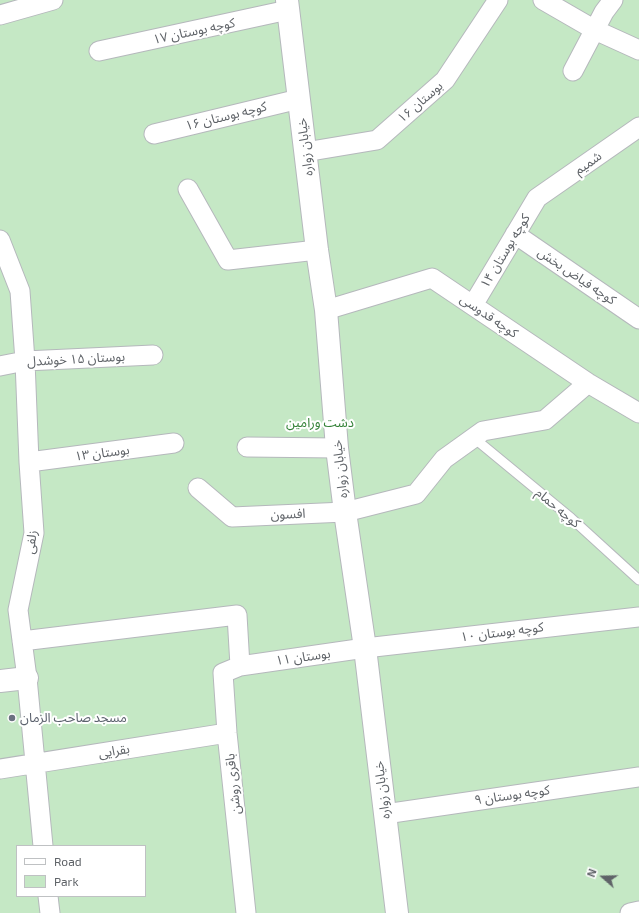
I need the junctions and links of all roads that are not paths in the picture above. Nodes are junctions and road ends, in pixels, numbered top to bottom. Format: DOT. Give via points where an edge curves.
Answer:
graph roads {
  1 [pos="53,0"];
  2 [pos="498,0"];
  3 [pos="543,0"];
  4 [pos="613,0"];
  5 [pos="288,5"];
  6 [pos="0,15"];
  7 [pos="595,30"];
  8 [pos="639,50"];
  9 [pos="99,51"];
  10 [pos="573,71"];
  11 [pos="299,99"];
  12 [pos="639,128"];
  13 [pos="154,134"];
  14 [pos="305,152"];
  15 [pos="188,189"];
  16 [pos="537,198"];
  17 [pos="515,234"];
  18 [pos="0,240"];
  19 [pos="317,250"];
  20 [pos="473,305"];
  21 [pos="326,310"];
  22 [pos="639,319"];
  23 [pos="153,356"];
  24 [pos="25,361"];
  25 [pos="0,366"];
  26 [pos="588,383"];
  27 [pos="639,413"];
  28 [pos="474,438"];
  29 [pos="174,444"];
  30 [pos="247,447"];
  31 [pos="337,448"];
  32 [pos="29,462"];
  33 [pos="198,488"];
  34 [pos="345,512"];
  35 [pos="639,580"];
  36 [pos="639,617"];
  37 [pos="22,641"];
  38 [pos="365,648"];
  39 [pos="240,666"];
  40 [pos="27,678"];
  41 [pos="0,681"];
  42 [pos="227,733"];
  43 [pos="35,763"];
  44 [pos="0,769"];
  45 [pos="639,777"];
  46 [pos="385,814"];
  47 [pos="43,845"];
  48 [pos="48,897"];
  49 [pos="639,911"];
  50 [pos="50,913"];
  51 [pos="246,913"];
  52 [pos="397,913"];
  53 [pos="630,913"];
  1 -- 6 [label="street"];
  2 -- 14 [label="street, بوستان ۱۶" via="445,80 377,140"];
  3 -- 7 [label="street"];
  4 -- 7 [label="street"];
  5 -- 9 [label="street, کوچه بوستان ۱۷"];
  5 -- 11 [label="street, خیابان زواره"];
  7 -- 8 [label="street"];
  7 -- 10 [label="street"];
  11 -- 13 [label="street, کوچه بوستان ۱۶"];
  11 -- 14 [label="street, خیابان زواره"];
  12 -- 16 [label="street, شمیم"];
  14 -- 19 [label="street, خیابان زواره"];
  15 -- 19 [label="street" via="228,260"];
  16 -- 17 [label="street, کوچه بوستان ۱۴"];
  17 -- 20 [label="street, کوچه بوستان ۱۴"];
  17 -- 22 [label="street, کوچه فیاض بخش"];
  18 -- 24 [label="street, زلفی" via="20,291"];
  19 -- 21 [label="street, خیابان زواره"];
  20 -- 21 [label="street, کوچه قدوسی" via="432,278"];
  20 -- 26 [label="street, کوچه قدوسی"];
  21 -- 31 [label="street, خیابان زواره"];
  23 -- 24 [label="street, بوستان ۱۵ خوشدل"];
  24 -- 25 [label="street, بوستان ۱۵ خوشدل"];
  24 -- 32 [label="street, زلفی"];
  26 -- 27 [label="street, کوچه قدوسی"];
  26 -- 28 [label="street, افسون" via="545,420 483,431"];
  28 -- 34 [label="street, افسون" via="444,459 416,494"];
  28 -- 35 [label="lane, کوچه حمام" via="571,518"];
  29 -- 32 [label="street, بوستان ۱۳"];
  30 -- 31 [label="street"];
  31 -- 34 [label="street, خیابان زواره"];
  32 -- 37 [label="street, زلفی" via="34,533 18,610"];
  33 -- 34 [label="street, افسون" via="232,517"];
  34 -- 38 [label="street, خیابان زواره"];
  36 -- 38 [label="street, کوچه بوستان ۱۰"];
  37 -- 39 [label="street" via="237,615"];
  37 -- 40 [label="street, زلفی"];
  38 -- 39 [label="street, بوستان ۱۱"];
  38 -- 46 [label="street, خیابان زواره"];
  39 -- 42 [label="street, باقری روشن" via="223,673"];
  40 -- 41 [label="street"];
  40 -- 43 [label="street, زلفی"];
  42 -- 43 [label="street, بقرایی"];
  42 -- 51 [label="street, باقری روشن"];
  43 -- 44 [label="street, بقرایی"];
  43 -- 47 [label="street, زلفی"];
  45 -- 46 [label="street, کوچه بوستان ۹"];
  46 -- 52 [label="street, خیابان زواره"];
  48 -- 50 [label="street"];
  49 -- 53 [label="street"];
}
